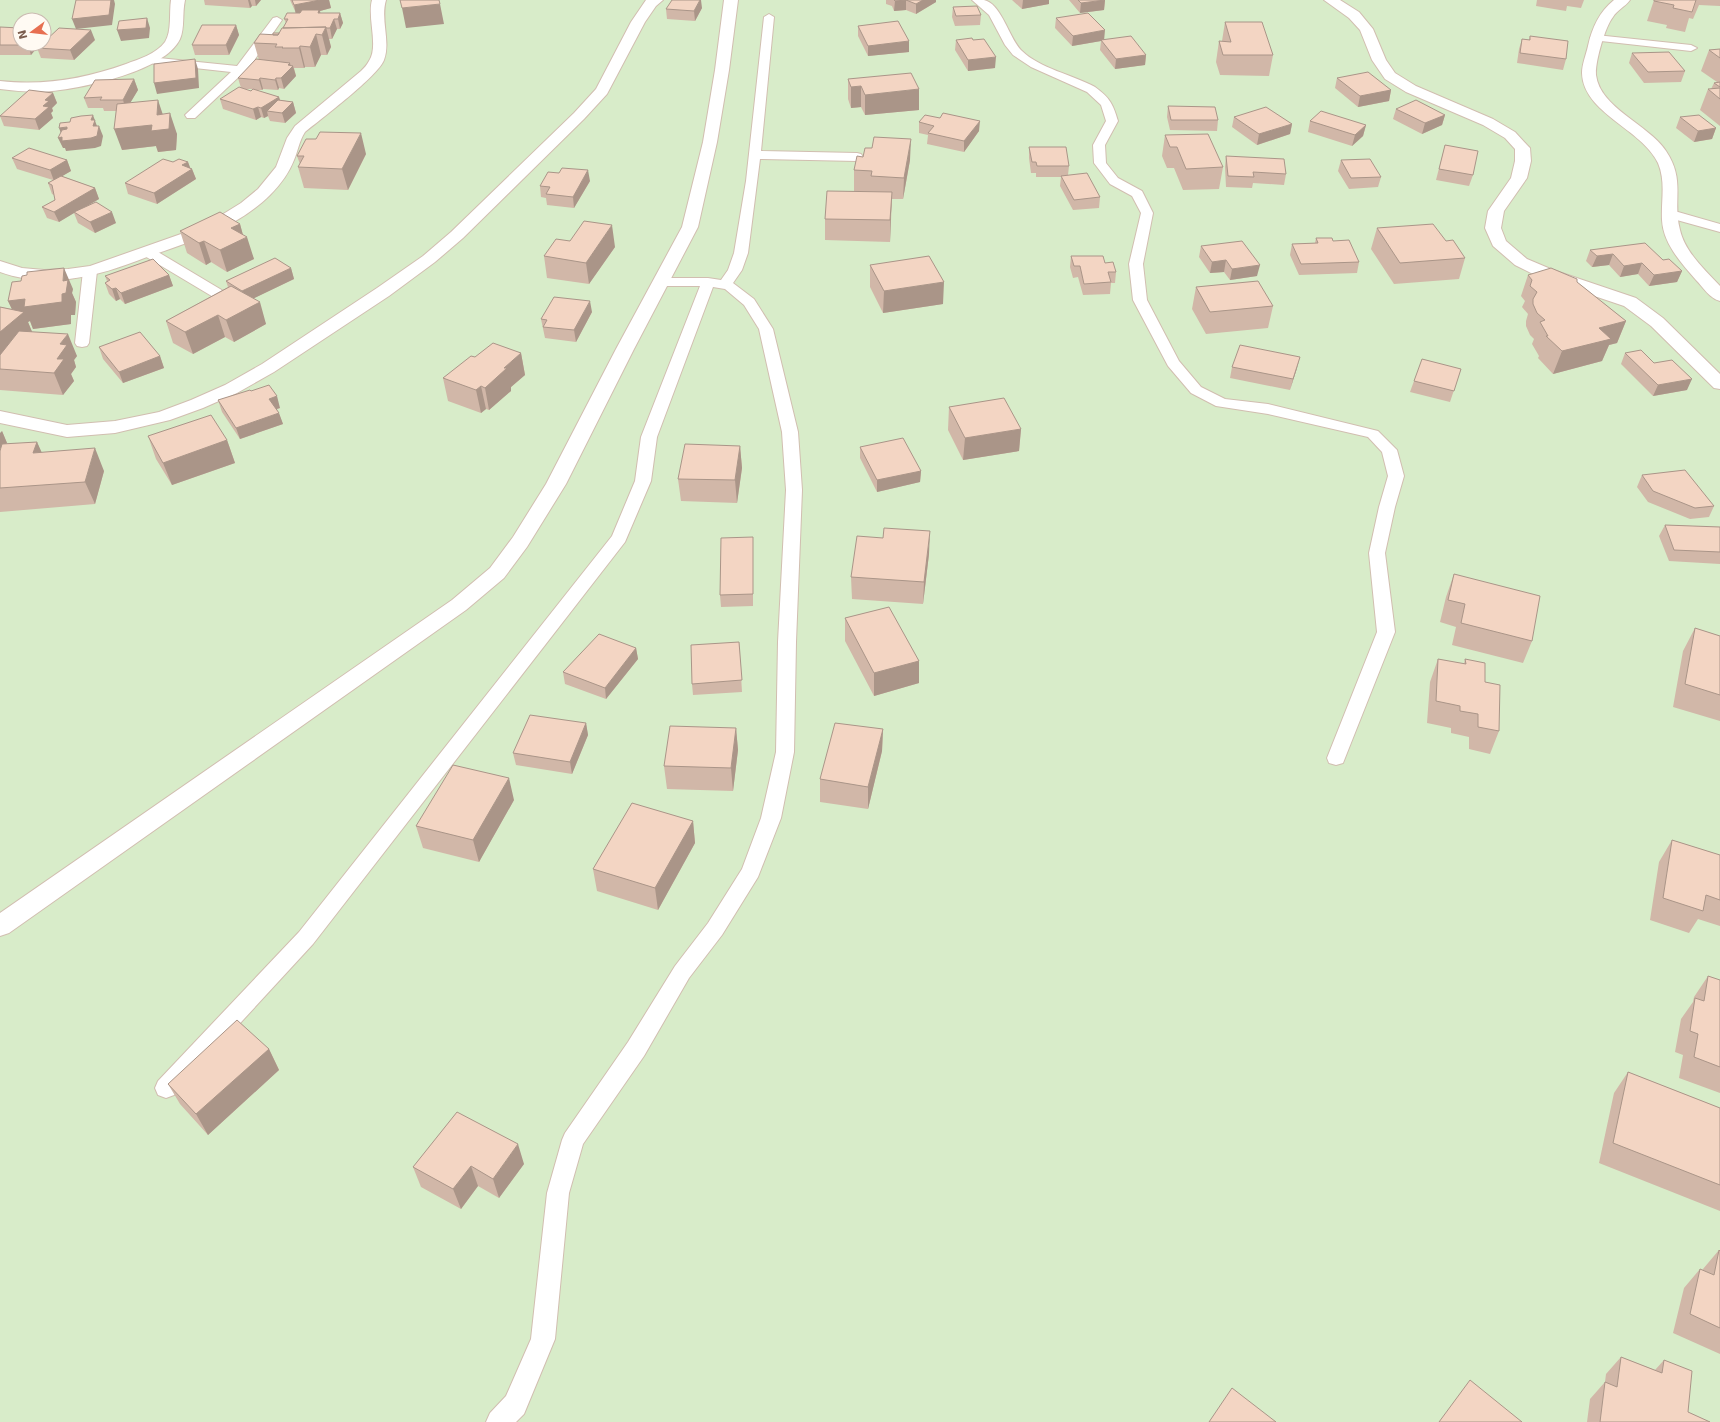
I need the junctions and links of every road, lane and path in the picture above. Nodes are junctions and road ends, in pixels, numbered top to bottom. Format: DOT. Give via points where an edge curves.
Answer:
graph roads {
  1 [pos="178,0"];
  2 [pos="379,0"];
  3 [pos="656,0"];
  4 [pos="730,0"];
  5 [pos="977,0"];
  6 [pos="1331,0"];
  7 [pos="1623,0"];
  8 [pos="769,16"];
  9 [pos="277,20"];
  10 [pos="1596,38"];
  11 [pos="1691,48"];
  12 [pos="149,60"];
  13 [pos="240,70"];
  14 [pos="0,85"];
  15 [pos="191,116"];
  16 [pos="755,154"];
  17 [pos="857,156"];
  18 [pos="1671,214"];
  19 [pos="1720,228"];
  20 [pos="148,252"];
  21 [pos="0,266"];
  22 [pos="90,271"];
  23 [pos="662,282"];
  24 [pos="716,283"];
  25 [pos="220,295"];
  26 [pos="1720,296"];
  27 [pos="82,343"];
  28 [pos="1720,384"];
  29 [pos="0,417"];
  30 [pos="1336,758"];
  31 [pos="0,926"];
  32 [pos="166,1088"];
  33 [pos="499,1422"];
  1 -- 12 [label="street" via="175,31 171,43 163,53"];
  2 -- 20 [label="street" via="377,7 380,45 377,61 366,74 300,129 292,139 286,163 260,196 217,225"];
  3 -- 29 [label="street" via="638,22 602,91 457,236 383,292 268,368 197,404 164,416 115,427 67,431"];
  4 -- 23 [label="street" via="710,142 690,226"];
  5 -- 30 [label="lane" via="994,11 1010,45 1026,60 1100,96 1107,104 1112,120 1099,145 1100,163 1114,181 1137,194 1147,213 1136,264 1140,300 1173,363 1196,390 1221,403 1268,409 1373,434 1389,450 1396,476 1377,553 1386,632"];
  6 -- 28 [label="street" via="1354,15 1366,29 1376,55 1390,76 1411,89 1488,122 1510,135 1522,148 1523,161 1519,178 1496,211 1493,228 1499,243 1521,262 1547,274 1630,302 1658,322"];
  7 -- 10 [label="street" via="1616,4 1604,20"];
  8 -- 16 [label="lane"];
  9 -- 13 [label="lane"];
  10 -- 11 [label="lane"];
  10 -- 18 [label="street" via="1589,75 1594,92 1606,106 1653,144 1667,166 1672,191"];
  12 -- 13 [label="lane"];
  12 -- 14 [label="street" via="88,81 33,88"];
  13 -- 15 [label="lane"];
  16 -- 17 [label="lane"];
  16 -- 24 [label="lane" via="741,254 735,270"];
  18 -- 19 [label="lane"];
  18 -- 26 [label="street" via="1670,223 1676,243"];
  20 -- 22 [label="street"];
  20 -- 25 [label="lane"];
  21 -- 22 [label="street" via="34,275"];
  22 -- 27 [label="lane"];
  23 -- 24 [label="lane"];
  23 -- 31 [label="street" via="556,484 520,542 497,573 460,605"];
  24 -- 32 [label="lane" via="649,437 643,482 619,538 306,938"];
  24 -- 33 [label="lane" via="729,286 750,302 766,329 790,432 794,490 785,752 771,818 751,871 715,929 682,972 636,1049 573,1140 558,1193 543,1339 515,1405"];
}
